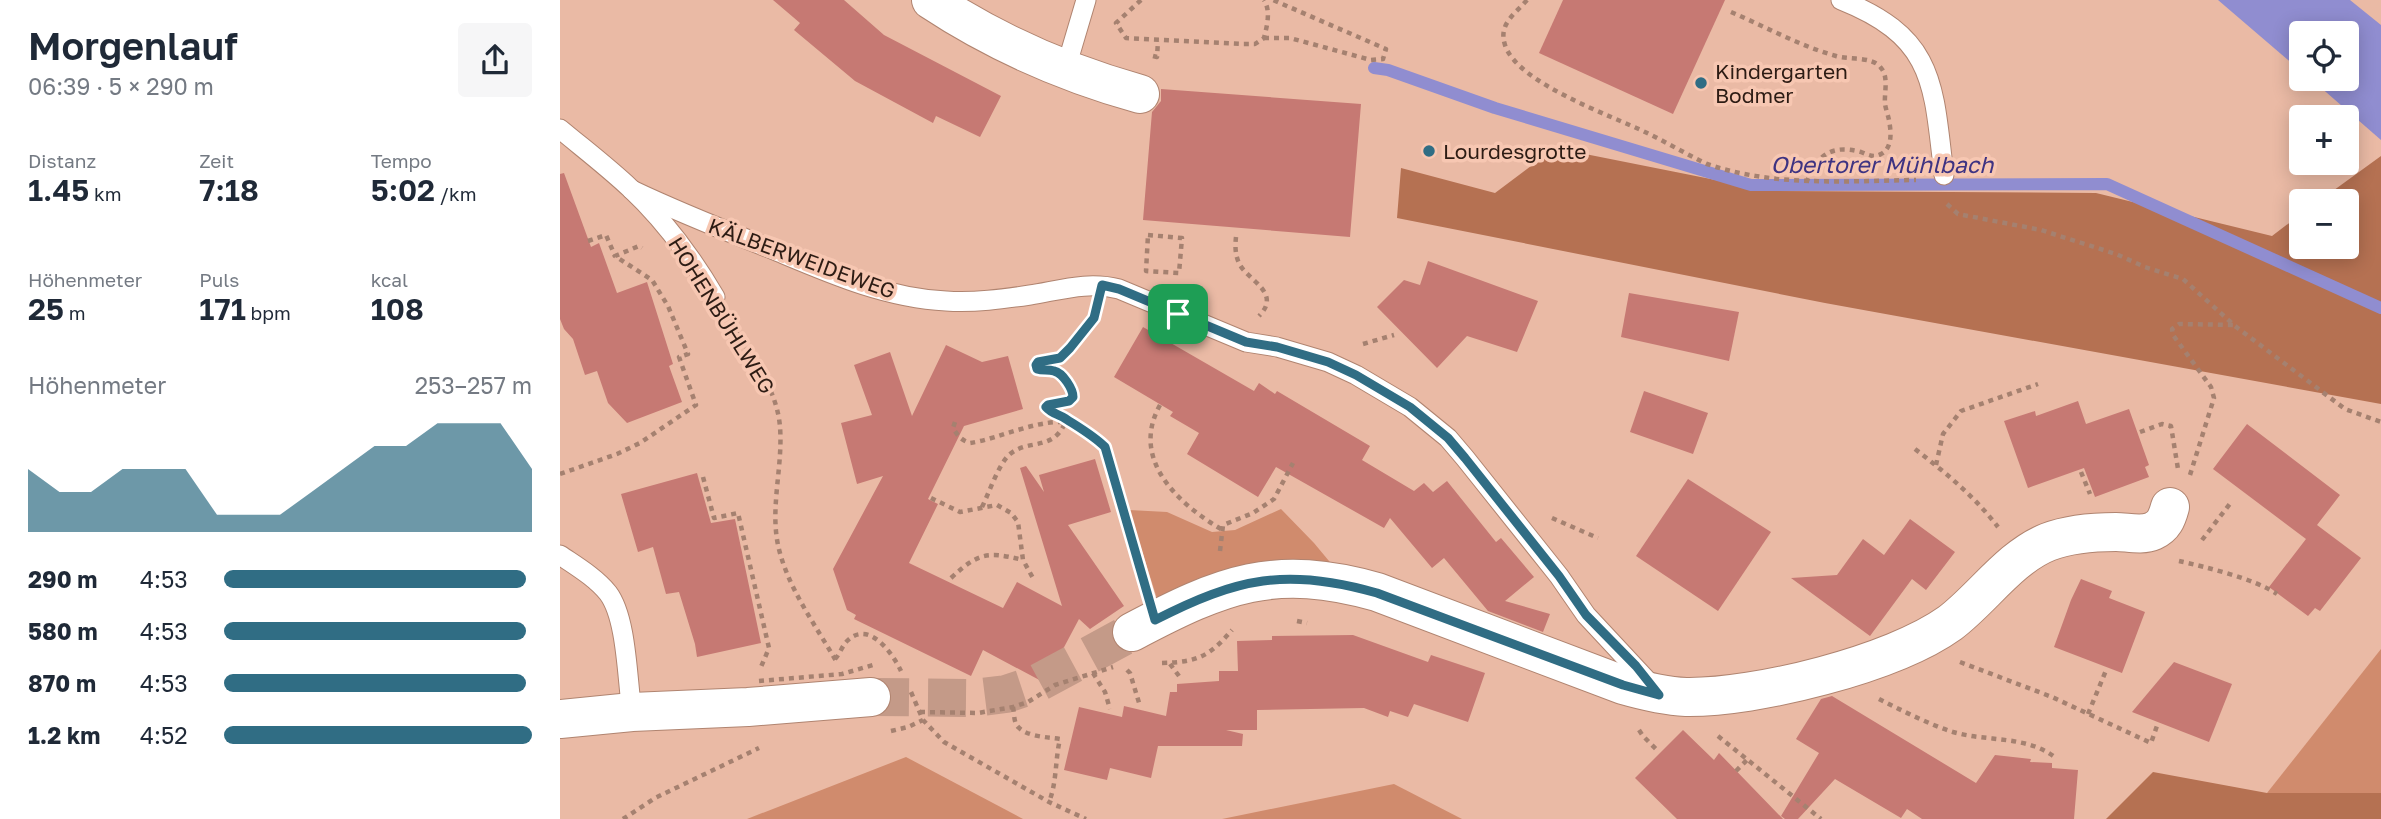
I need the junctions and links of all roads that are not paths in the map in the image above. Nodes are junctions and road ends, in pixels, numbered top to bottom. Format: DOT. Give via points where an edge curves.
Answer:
graph roads {
  1 [pos="931,0"];
  2 [pos="1086,0"];
  3 [pos="1841,0"];
  4 [pos="1065,71"];
  5 [pos="1140,94"];
  6 [pos="560,129"];
  7 [pos="1944,175"];
  8 [pos="632,190"];
  9 [pos="715,297"];
  10 [pos="2158,520"];
  11 [pos="560,555"];
  12 [pos="1135,645"];
  13 [pos="866,687"];
  14 [pos="1671,696"];
  15 [pos="632,712"];
  16 [pos="560,719"];
  1 -- 4 [label="street" via="1004,44"];
  2 -- 4 [label="lane"];
  3 -- 7 [label="lane" via="1883,19 1918,54 1931,87"];
  4 -- 5 [label="street"];
  6 -- 8 [label="lane, HOHENBÜHLWEG"];
  8 -- 9 [label="lane, HOHENBÜHLWEG" via="669,230"];
  8 -- 14 [label="lane, KÄLBERWEIDEWEG" via="838,276 894,294 982,301 1102,285 1246,342 1328,362 1410,407 1448,438 1586,615"];
  10 -- 14 [label="street" via="2060,538 2030,551 1947,625 1873,660 1769,687 1712,696"];
  11 -- 15 [label="lane" via="603,587 614,604 622,629"];
  12 -- 14 [label="street" via="1195,600 1260,581 1317,579 1377,593 1623,685"];
  13 -- 15 [label="street" via="748,707"];
  15 -- 16 [label="street"];
}
